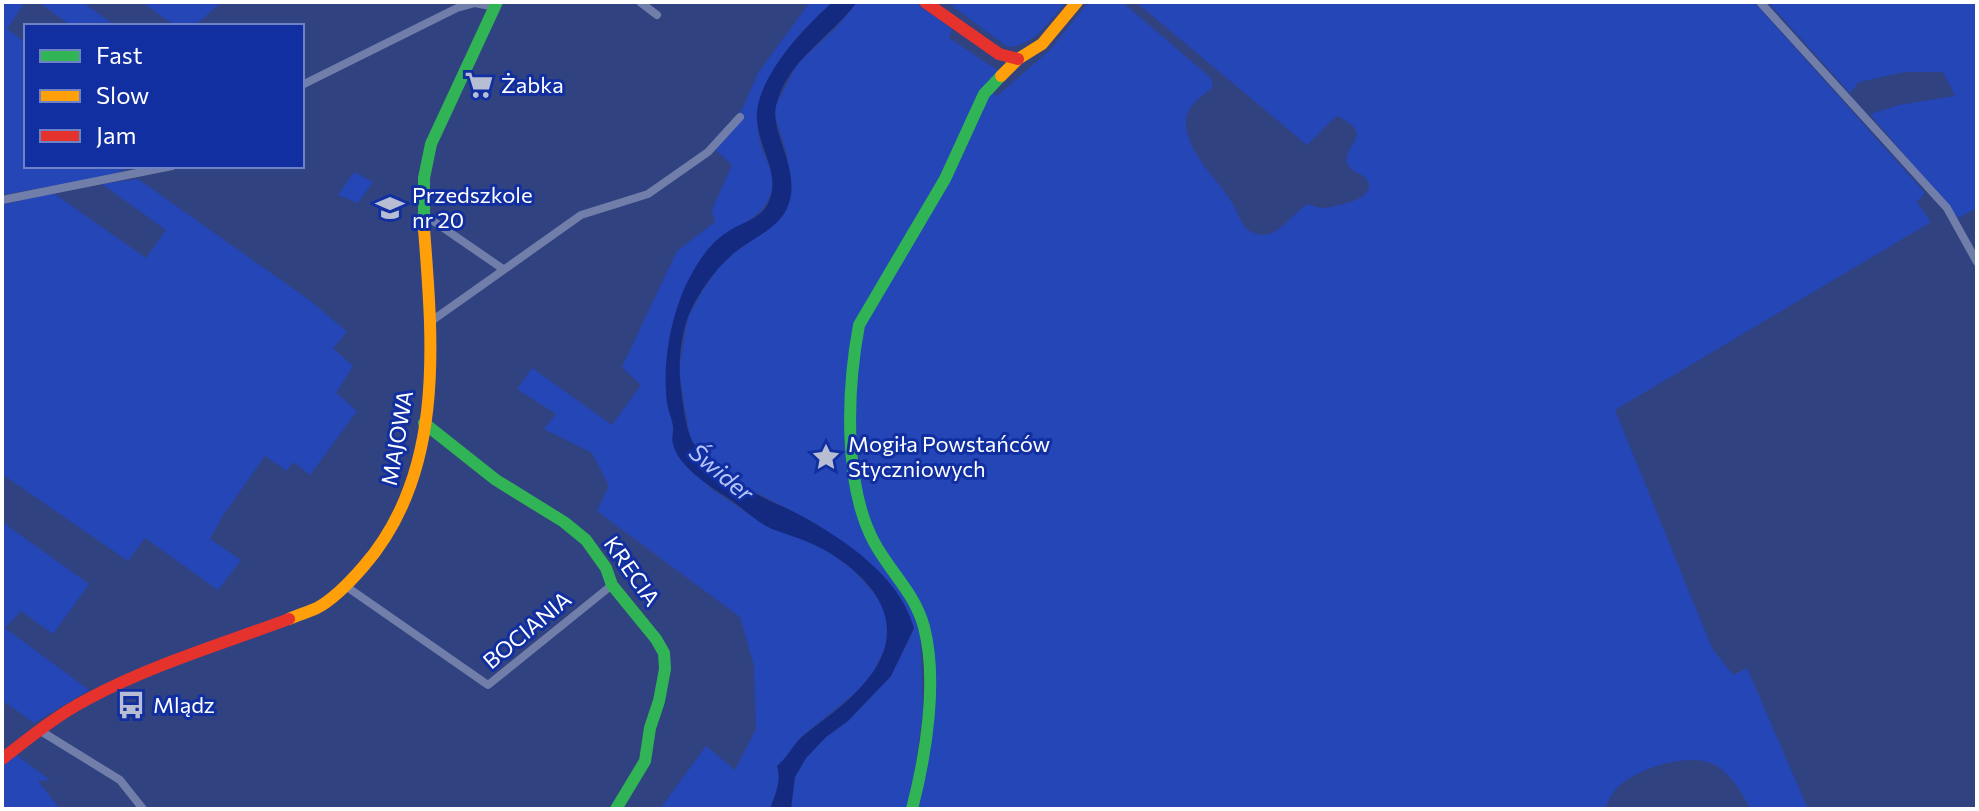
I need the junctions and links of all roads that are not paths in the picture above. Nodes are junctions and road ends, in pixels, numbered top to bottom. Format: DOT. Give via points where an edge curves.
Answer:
graph roads {
  1 [pos="640,2"];
  2 [pos="1077,2"];
  3 [pos="1760,2"];
  4 [pos="926,3"];
  5 [pos="496,4"];
  6 [pos="657,15"];
  7 [pos="1018,59"];
  8 [pos="304,84"];
  9 [pos="740,117"];
  10 [pos="162,168"];
  11 [pos="2,200"];
  12 [pos="426,216"];
  13 [pos="1977,262"];
  14 [pos="503,269"];
  15 [pos="430,322"];
  16 [pos="424,423"];
  17 [pos="612,585"];
  18 [pos="347,587"];
  19 [pos="39,730"];
  20 [pos="2,759"];
  21 [pos="143,809"];
  22 [pos="616,809"];
  23 [pos="912,809"];
  1 -- 6 [label="street"];
  2 -- 7 [label="street" via="1042,44"];
  3 -- 13 [label="street" via="1947,208"];
  4 -- 7 [label="street" via="999,54"];
  5 -- 8 [label="street" via="457,8"];
  5 -- 12 [label="street, MAJOWA" via="435,133 426,164"];
  7 -- 23 [label="street" via="984,94 945,179 859,325 851,371 851,429 865,521 919,609 925,631 928,709"];
  9 -- 14 [label="street" via="708,152 648,194 581,215"];
  10 -- 11 [label="street"];
  12 -- 14 [label="street"];
  12 -- 15 [label="street, MAJOWA"];
  14 -- 15 [label="street"];
  15 -- 16 [label="street, MAJOWA"];
  16 -- 17 [label="street, KRECIA" via="496,480 586,540"];
  16 -- 18 [label="street, MAJOWA" via="408,497"];
  17 -- 18 [label="street, BOCIANIA" via="488,685"];
  17 -- 22 [label="street, KRECIA" via="656,639 665,669 645,761"];
  18 -- 19 [label="street, MAJOWA" via="319,607 120,683"];
  19 -- 20 [label="street, MAJOWA"];
  19 -- 21 [label="street" via="120,780"];
}
